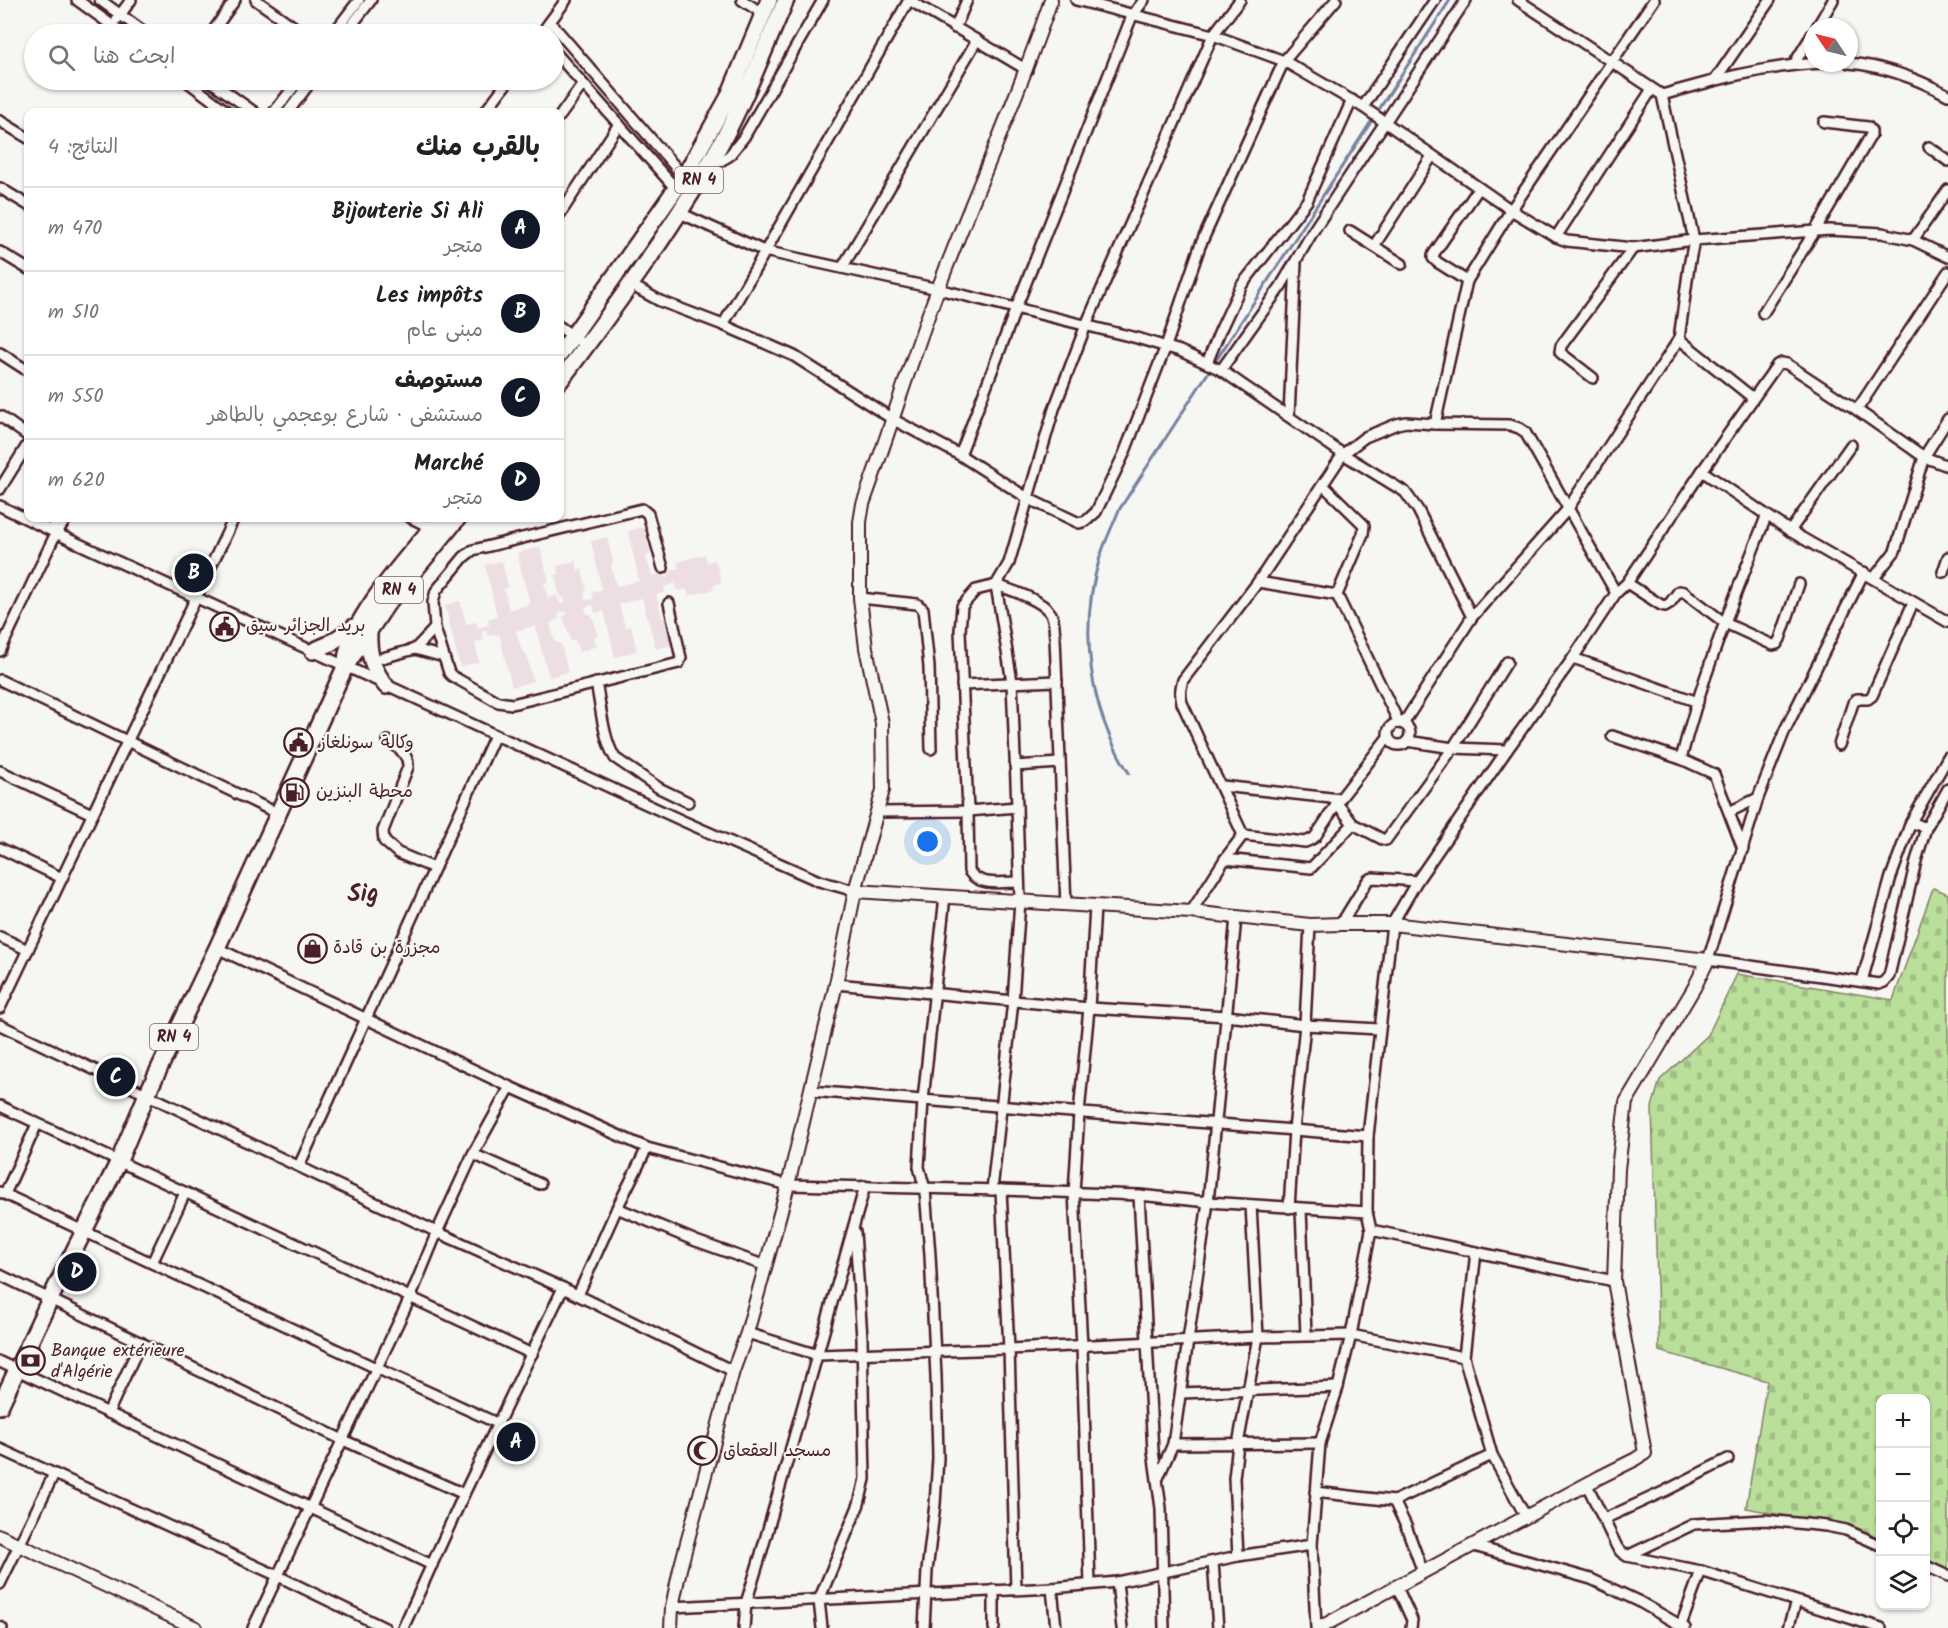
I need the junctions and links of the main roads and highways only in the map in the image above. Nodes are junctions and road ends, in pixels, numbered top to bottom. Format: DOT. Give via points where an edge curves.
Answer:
graph roads {
  1 [pos="786,0"];
  2 [pos="766,7"];
  3 [pos="564,345"];
  4 [pos="564,376"];
  5 [pos="435,522"];
  6 [pos="455,522"];
  7 [pos="364,627"];
  8 [pos="313,651"];
  9 [pos="386,686"];
  10 [pos="0,1406"];
  1 -- 4 [label="main road, RN 4" via="744,97 680,213"];
  2 -- 3 [label="main road, RN 4" via="728,98 680,183"];
  5 -- 7 [label="main road, RN 4" via="389,581"];
  6 -- 7 [label="main road, RN 4"];
  7 -- 8 [label="main road"];
  7 -- 9 [label="main road" via="371,661"];
  7 -- 10 [label="main road, RN 4" via="118,1163"];
}
